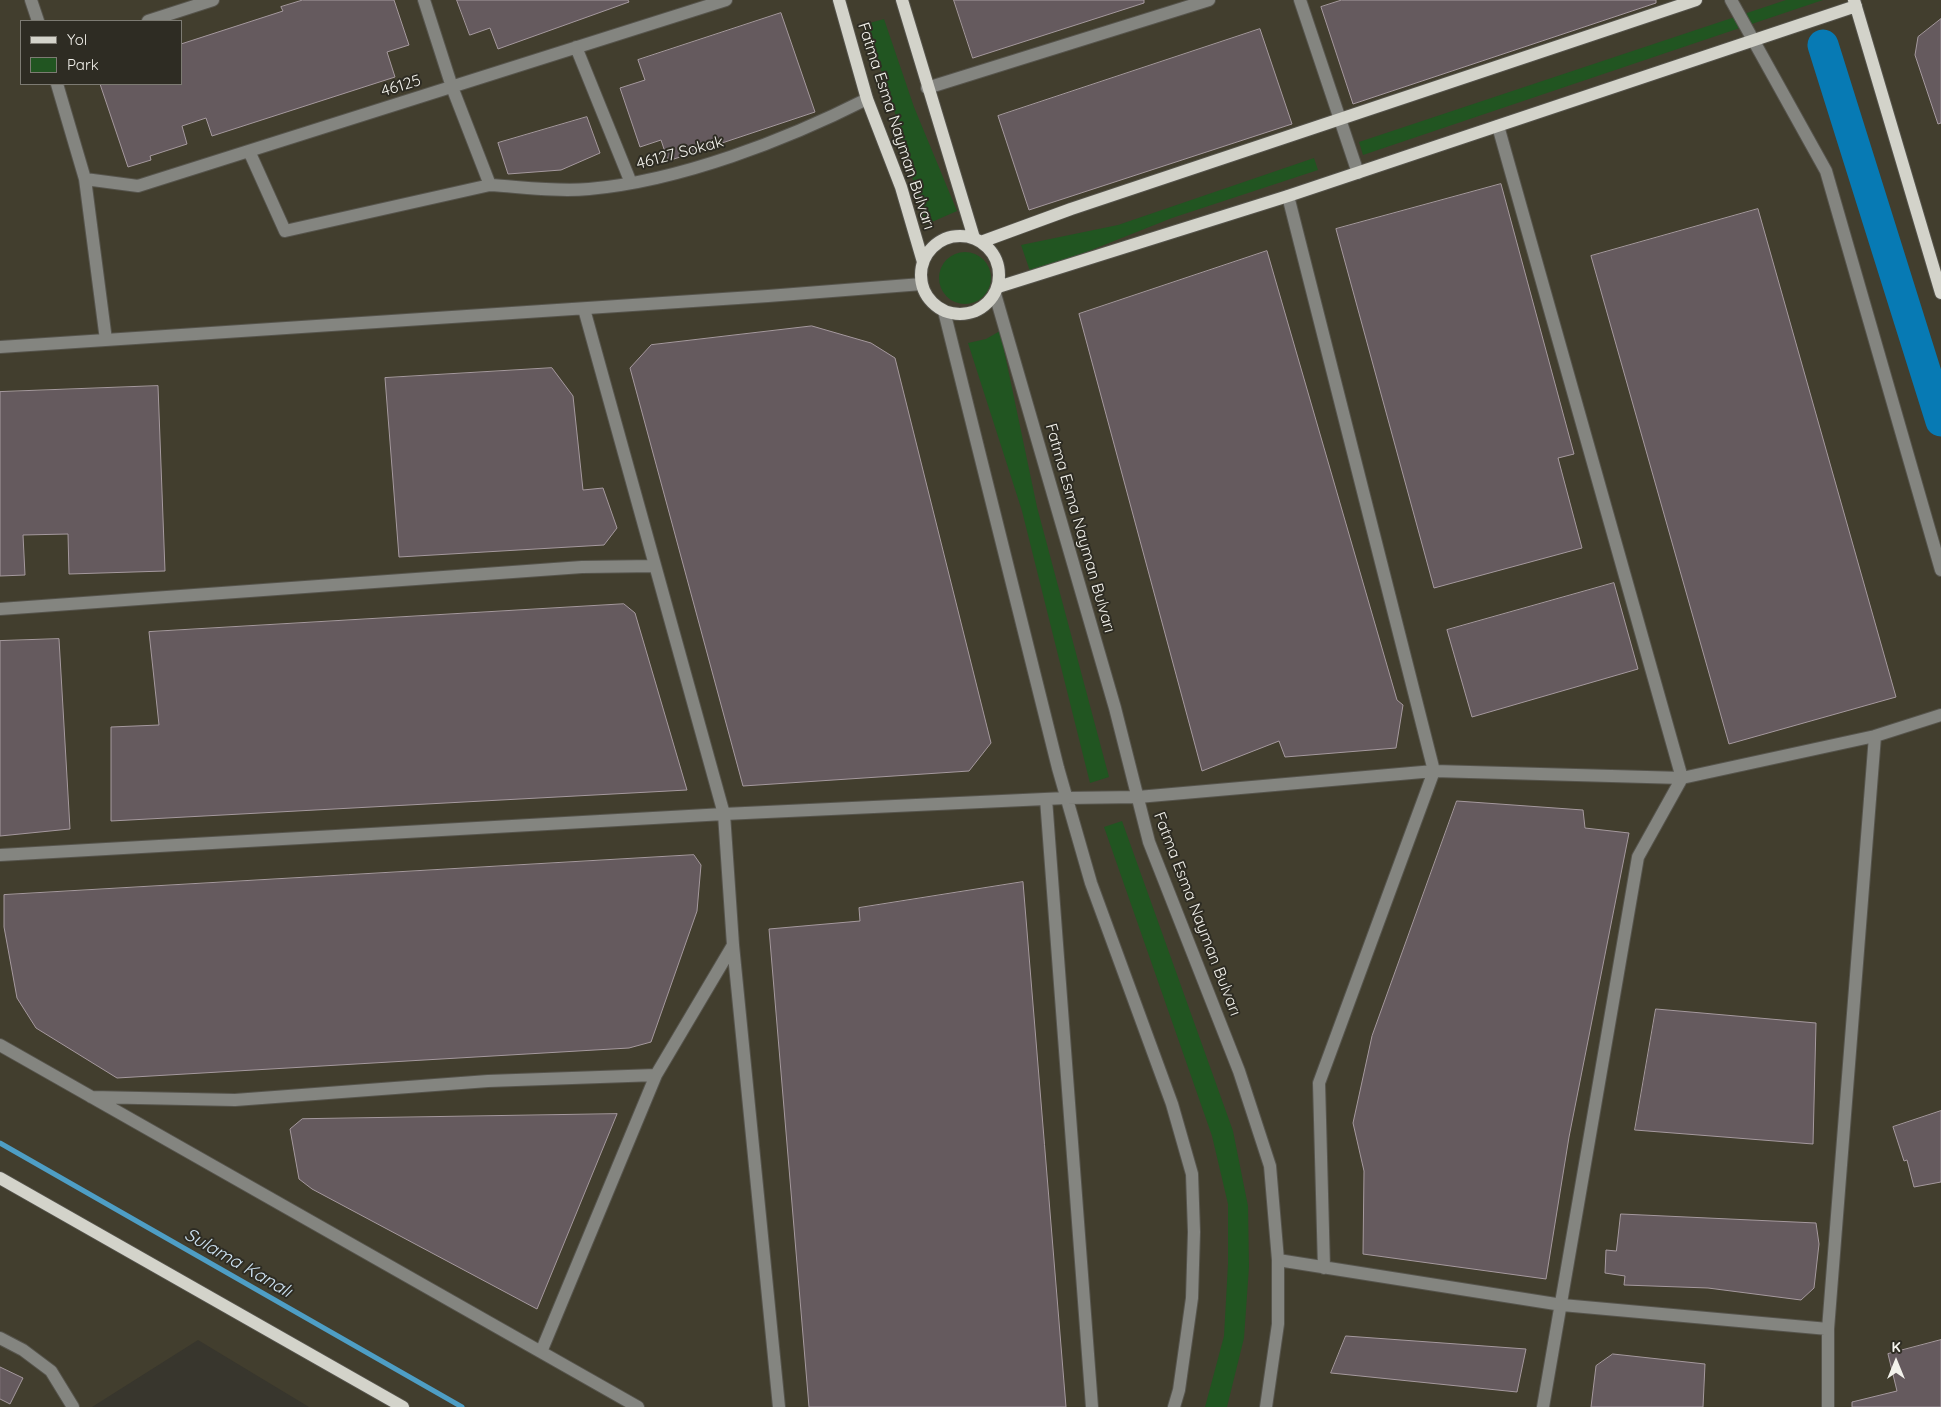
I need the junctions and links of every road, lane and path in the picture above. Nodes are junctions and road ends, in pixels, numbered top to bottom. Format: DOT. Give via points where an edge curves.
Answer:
graph roads {
  1 [pos="31,0"];
  2 [pos="213,0"];
  3 [pos="424,0"];
  4 [pos="726,0"];
  5 [pos="839,0"];
  6 [pos="902,0"];
  7 [pos="1209,0"];
  8 [pos="1300,0"];
  9 [pos="1696,0"];
  10 [pos="1731,0"];
  11 [pos="1858,2"];
  12 [pos="38,20"];
  13 [pos="151,20"];
  14 [pos="1751,39"];
  15 [pos="576,47"];
  16 [pos="57,85"];
  17 [pos="452,87"];
  18 [pos="927,88"];
  19 [pos="867,99"];
  20 [pos="1340,119"];
  21 [pos="1498,126"];
  22 [pos="249,150"];
  23 [pos="1358,173"];
  24 [pos="84,179"];
  25 [pos="631,183"];
  26 [pos="490,185"];
  27 [pos="1288,196"];
  28 [pos="977,240"];
  29 [pos="1936,260"];
  30 [pos="923,262"];
  31 [pos="922,284"];
  32 [pos="996,290"];
  33 [pos="1941,293"];
  34 [pos="584,308"];
  35 [pos="944,310"];
  36 [pos="106,340"];
  37 [pos="0,347"];
  38 [pos="655,566"];
  39 [pos="1941,570"];
  40 [pos="0,609"];
  41 [pos="1941,716"];
  42 [pos="1874,736"];
  43 [pos="1434,771"];
  44 [pos="1682,778"];
  45 [pos="1138,797"];
  46 [pos="1066,798"];
  47 [pos="1046,799"];
  48 [pos="724,814"];
  49 [pos="0,854"];
  50 [pos="733,945"];
  51 [pos="0,1045"];
  52 [pos="656,1075"];
  53 [pos="90,1097"];
  54 [pos="0,1178"];
  55 [pos="1278,1260"];
  56 [pos="1324,1268"];
  57 [pos="1562,1305"];
  58 [pos="1828,1329"];
  59 [pos="0,1338"];
  60 [pos="541,1352"];
  61 [pos="73,1407"];
  62 [pos="403,1407"];
  63 [pos="638,1407"];
  64 [pos="779,1407"];
  65 [pos="1092,1407"];
  66 [pos="1174,1407"];
  67 [pos="1266,1407"];
  68 [pos="1544,1407"];
  69 [pos="1828,1407"];
  1 -- 12 [label="street"];
  2 -- 13 [label="street"];
  3 -- 17 [label="street"];
  4 -- 15 [label="street, 46125"];
  5 -- 19 [label="main road, Fatma Esma Nayman Bulvarı"];
  6 -- 18 [label="main road"];
  7 -- 18 [label="street"];
  8 -- 20 [label="street"];
  9 -- 20 [label="main road"];
  10 -- 14 [label="street"];
  11 -- 14 [label="main road"];
  11 -- 29 [label="main road"];
  14 -- 21 [label="main road"];
  14 -- 39 [label="street" via="1826,172"];
  15 -- 17 [label="street, 46125"];
  15 -- 25 [label="street"];
  16 -- 24 [label="street"];
  17 -- 22 [label="street, 46125"];
  17 -- 26 [label="street"];
  18 -- 28 [label="main road"];
  19 -- 25 [label="street, 46127 Sokak" via="721,161"];
  19 -- 30 [label="main road, Fatma Esma Nayman Bulvarı" via="901,187"];
  20 -- 23 [label="street"];
  20 -- 28 [label="main road"];
  21 -- 23 [label="main road"];
  21 -- 44 [label="street"];
  22 -- 24 [label="street, 46125" via="138,186"];
  22 -- 26 [label="street, 46127 Sokak" via="285,231"];
  23 -- 27 [label="main road"];
  24 -- 36 [label="street"];
  25 -- 26 [label="street, 46127 Sokak" via="588,189"];
  27 -- 32 [label="main road"];
  27 -- 43 [label="street"];
  28 -- 30 [label="main road" via="950,237 929,251"];
  28 -- 32 [label="main road" via="991,250 997,262 1000,275"];
  29 -- 33 [label="main road"];
  30 -- 31 [label="main road"];
  31 -- 34 [label="street"];
  31 -- 35 [label="main road" via="934,304"];
  32 -- 35 [label="main road" via="978,310 961,314"];
  32 -- 45 [label="street, Fatma Esma Nayman Bulvarı"];
  34 -- 36 [label="street"];
  34 -- 38 [label="street"];
  35 -- 46 [label="street"];
  36 -- 37 [label="street"];
  38 -- 40 [label="street" via="582,567"];
  38 -- 48 [label="street"];
  41 -- 42 [label="street"];
  42 -- 44 [label="street"];
  42 -- 58 [label="street"];
  43 -- 44 [label="street"];
  43 -- 45 [label="street"];
  43 -- 56 [label="street" via="1319,1083"];
  44 -- 57 [label="street" via="1638,857"];
  45 -- 46 [label="street"];
  45 -- 55 [label="street, Fatma Esma Nayman Bulvarı" via="1149,842 1240,1071 1270,1166"];
  46 -- 47 [label="street"];
  46 -- 66 [label="street" via="1091,883 1172,1104 1192,1174 1192,1298"];
  47 -- 48 [label="street"];
  47 -- 65 [label="street"];
  48 -- 49 [label="street"];
  48 -- 50 [label="street"];
  50 -- 52 [label="street"];
  50 -- 64 [label="street"];
  51 -- 53 [label="street"];
  52 -- 53 [label="street" via="488,1081 235,1100"];
  52 -- 60 [label="street"];
  53 -- 60 [label="street"];
  54 -- 62 [label="main road"];
  55 -- 56 [label="street"];
  55 -- 67 [label="street, Fatma Esma Nayman Bulvarı" via="1278,1324"];
  56 -- 57 [label="street"];
  57 -- 58 [label="street"];
  57 -- 68 [label="street"];
  58 -- 69 [label="street"];
  59 -- 61 [label="street" via="51,1371"];
  60 -- 63 [label="street"];
}
